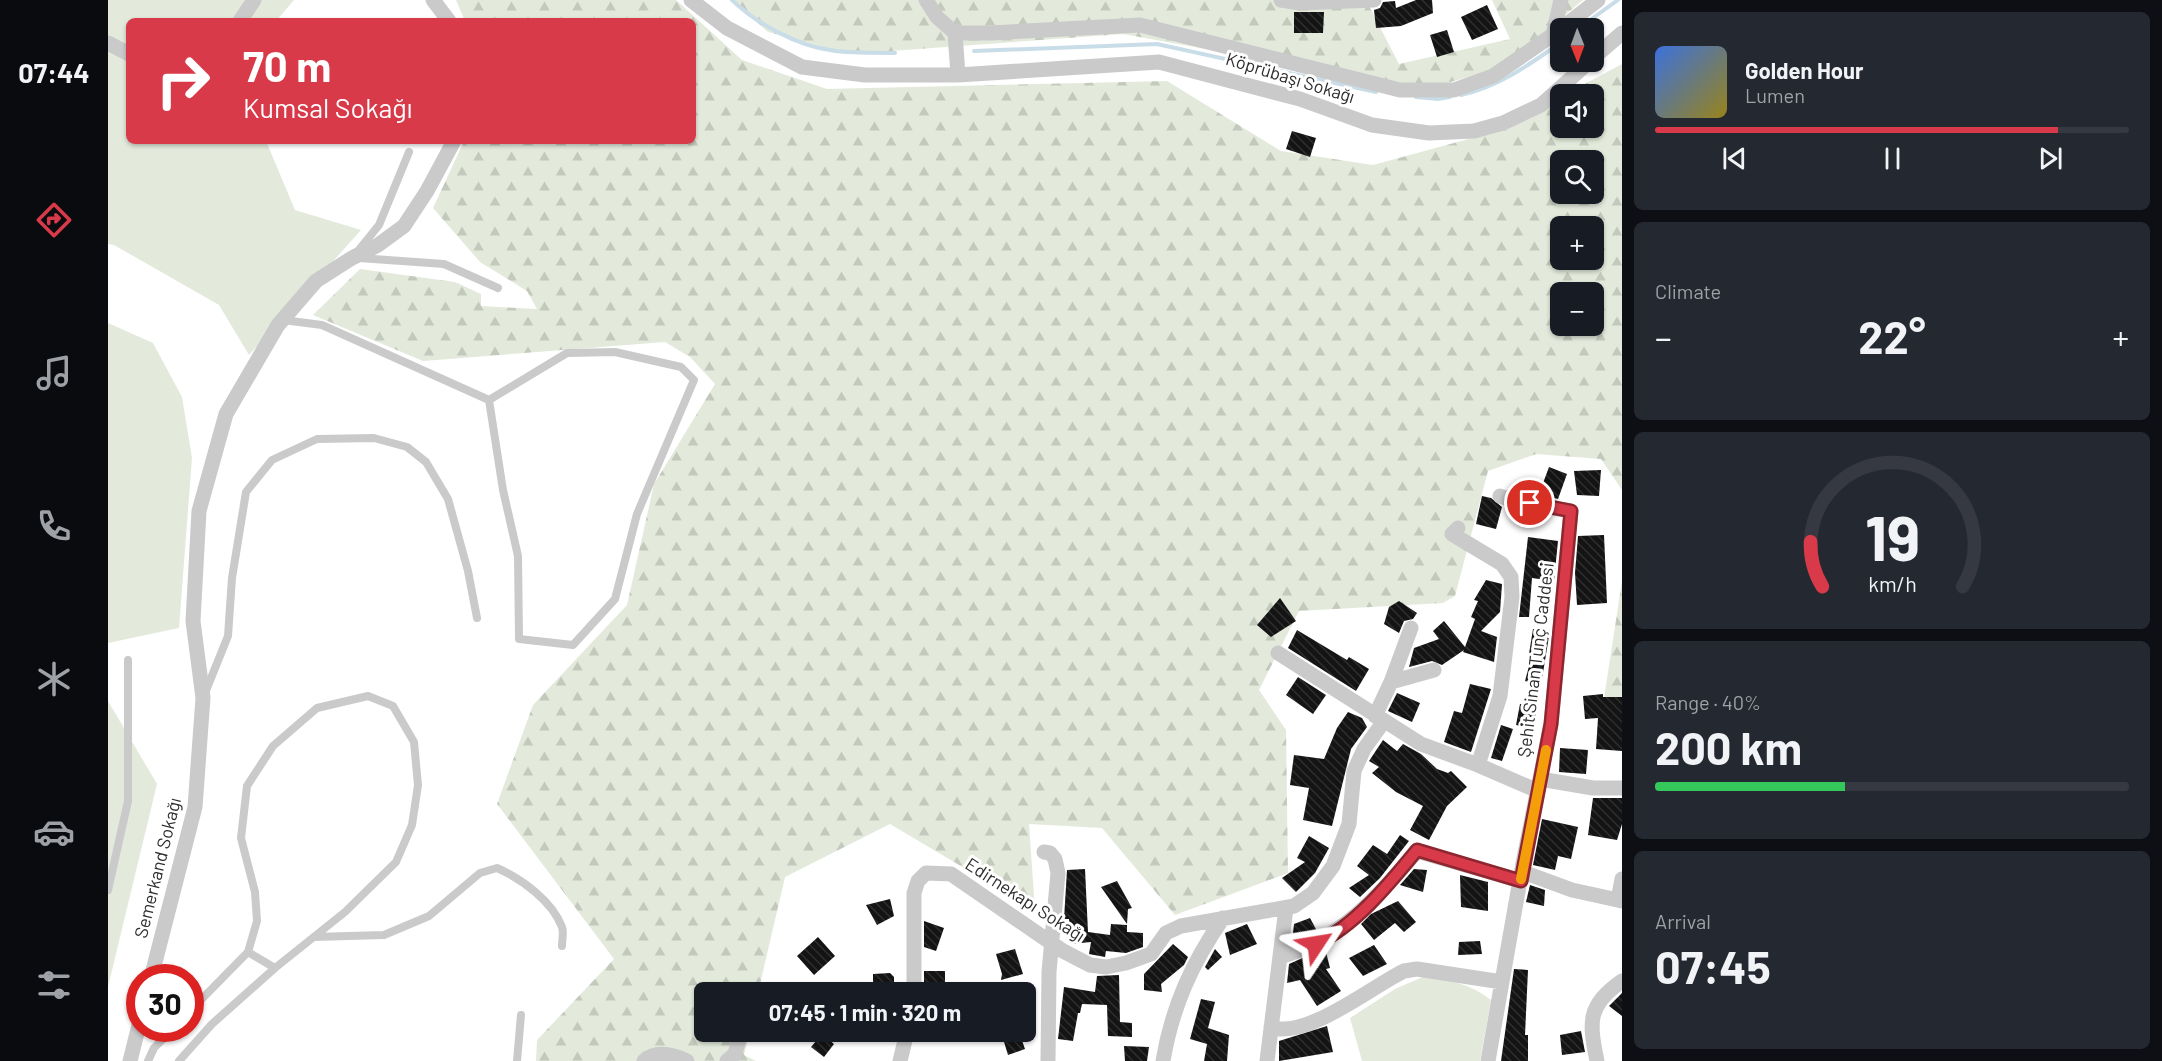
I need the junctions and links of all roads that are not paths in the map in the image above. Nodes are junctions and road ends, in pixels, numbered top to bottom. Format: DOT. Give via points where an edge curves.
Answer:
graph roads {
  1 [pos="254,0"];
  2 [pos="433,0"];
  3 [pos="691,0"];
  4 [pos="927,0"];
  5 [pos="1281,0"];
  6 [pos="1374,0"];
  7 [pos="1561,0"];
  8 [pos="1598,0"];
  9 [pos="242,18"];
  10 [pos="447,18"];
  11 [pos="1559,18"];
  12 [pos="1575,18"];
  13 [pos="955,33"];
  14 [pos="1622,33"];
  15 [pos="1550,37"];
  16 [pos="108,43"];
  17 [pos="1615,44"];
  18 [pos="126,52"];
  19 [pos="1578,72"];
  20 [pos="958,75"];
  21 [pos="452,144"];
  22 [pos="409,152"];
  23 [pos="352,258"];
  24 [pos="498,288"];
  25 [pos="283,320"];
  26 [pos="489,400"];
  27 [pos="1500,496"];
  28 [pos="1458,528"];
  29 [pos="477,618"];
  30 [pos="1411,628"];
  31 [pos="1278,652"];
  32 [pos="128,660"];
  33 [pos="1434,670"];
  34 [pos="1391,682"];
  35 [pos="203,698"];
  36 [pos="1379,718"];
  37 [pos="1478,765"];
  38 [pos="1539,785"];
  39 [pos="1622,788"];
  40 [pos="1044,852"];
  41 [pos="1522,877"];
  42 [pos="1622,879"];
  43 [pos="108,890"];
  44 [pos="1620,900"];
  45 [pos="1286,908"];
  46 [pos="1223,918"];
  47 [pos="315,937"];
  48 [pos="1053,944"];
  49 [pos="562,946"];
  50 [pos="248,952"];
  51 [pos="1280,957"];
  52 [pos="155,964"];
  53 [pos="275,968"];
  54 [pos="1622,981"];
  55 [pos="914,982"];
  56 [pos="1502,982"];
  57 [pos="204,997"];
  58 [pos="521,1015"];
  59 [pos="1271,1027"];
  60 [pos="135,1042"];
  61 [pos="160,1042"];
  62 [pos="738,1042"];
  63 [pos="905,1042"];
  64 [pos="130,1061"];
  65 [pos="148,1061"];
  66 [pos="179,1061"];
  67 [pos="518,1061"];
  68 [pos="644,1061"];
  69 [pos="687,1061"];
  70 [pos="727,1061"];
  71 [pos="900,1061"];
  72 [pos="1048,1061"];
  73 [pos="1163,1061"];
  74 [pos="1267,1061"];
  75 [pos="1488,1061"];
  76 [pos="1597,1061"];
  1 -- 9 [label="street"];
  2 -- 10 [label="street"];
  3 -- 20 [label="street, Köprübaşı Sokağı" via="727,28 802,67 865,75"];
  4 -- 13 [label="street" via="937,17"];
  5 -- 6 [label="street"];
  7 -- 11 [label="street"];
  8 -- 12 [label="street, Köprübaşı Sokağı"];
  13 -- 15 [label="street, Köprübaşı Sokağı" via="1140,25 1400,90 1454,90 1493,76"];
  13 -- 20 [label="street"];
  14 -- 17 [label="street"];
  16 -- 18 [label="street"];
  19 -- 20 [label="street, Köprübaşı Sokağı" via="1541,105 1503,123 1474,131 1429,133 1372,125 1268,90 1159,62"];
  21 -- 23 [label="street, Semerkand Sokağı" via="404,226"];
  22 -- 23 [label="lane" via="379,225"];
  23 -- 24 [label="lane" via="444,264"];
  23 -- 25 [label="street, Semerkand Sokağı" via="316,281"];
  25 -- 26 [label="lane" via="322,325"];
  25 -- 35 [label="street, Semerkand Sokağı" via="226,414 199,511 193,621"];
  26 -- 26 [label="lane" via="567,353 615,352 681,368 694,380 638,514 615,599 573,645 519,639 518,556"];
  27 -- 38 [label="street, Şehit Sinan Tunç Caddesi" via="1571,511 1551,724"];
  28 -- 37 [label="street" via="1452,534 1502,564 1511,577 1500,696"];
  29 -- 35 [label="lane" via="448,499 426,462 407,447 374,438 317,439 272,460 246,492 232,578 228,636"];
  30 -- 34 [label="street, Edirnekapı Sokağı"];
  31 -- 36 [label="street"];
  32 -- 43 [label="lane" via="128,801"];
  33 -- 34 [label="street"];
  34 -- 36 [label="street, Edirnekapı Sokağı"];
  35 -- 52 [label="street, Semerkand Sokağı" via="195,807"];
  36 -- 37 [label="street" via="1421,744"];
  36 -- 45 [label="street, Edirnekapı Sokağı" via="1354,771 1349,824 1333,866 1313,893"];
  37 -- 38 [label="street"];
  38 -- 39 [label="street"];
  38 -- 41 [label="street, Şehit Sinan Tunç Caddesi"];
  40 -- 48 [label="street" via="1055,859 1058,873"];
  41 -- 44 [label="street"];
  41 -- 51 [label="street" via="1417,850 1387,886 1330,937"];
  41 -- 56 [label="street, Şehit Sinan Tunç Caddesi"];
  42 -- 44 [label="street"];
  45 -- 46 [label="street, Edirnekapı Sokağı"];
  45 -- 51 [label="street"];
  46 -- 48 [label="street, Edirnekapı Sokağı" via="1181,926 1166,933 1151,954 1106,967 1090,965"];
  46 -- 73 [label="street" via="1197,956 1176,1010"];
  47 -- 49 [label="lane" via="384,935 429,916 480,873 497,868 520,878 550,909 563,929"];
  47 -- 50 [label="lane" via="396,862 412,825 418,785 414,742 393,706 368,696 317,708 273,746 247,786 241,838 255,892 257,921"];
  47 -- 53 [label="lane"];
  48 -- 55 [label="street, Edirnekapı Sokağı" via="951,874 926,873 918,880 914,893"];
  48 -- 72 [label="street"];
  50 -- 53 [label="lane"];
  50 -- 57 [label="lane"];
  51 -- 59 [label="street"];
  53 -- 66 [label="lane" via="212,1024"];
  54 -- 76 [label="street" via="1609,990 1592,1012 1591,1034"];
  56 -- 59 [label="street" via="1417,969 1404,971 1307,1024 1282,1031"];
  56 -- 75 [label="street, Şehit Sinan Tunç Caddesi"];
  58 -- 67 [label="lane"];
  59 -- 74 [label="street"];
  60 -- 64 [label="street"];
  61 -- 65 [label="lane"];
  62 -- 70 [label="street" via="735,1054"];
  63 -- 71 [label="street"];
  68 -- 69 [label="street" via="650,1056 673,1054"];
}
